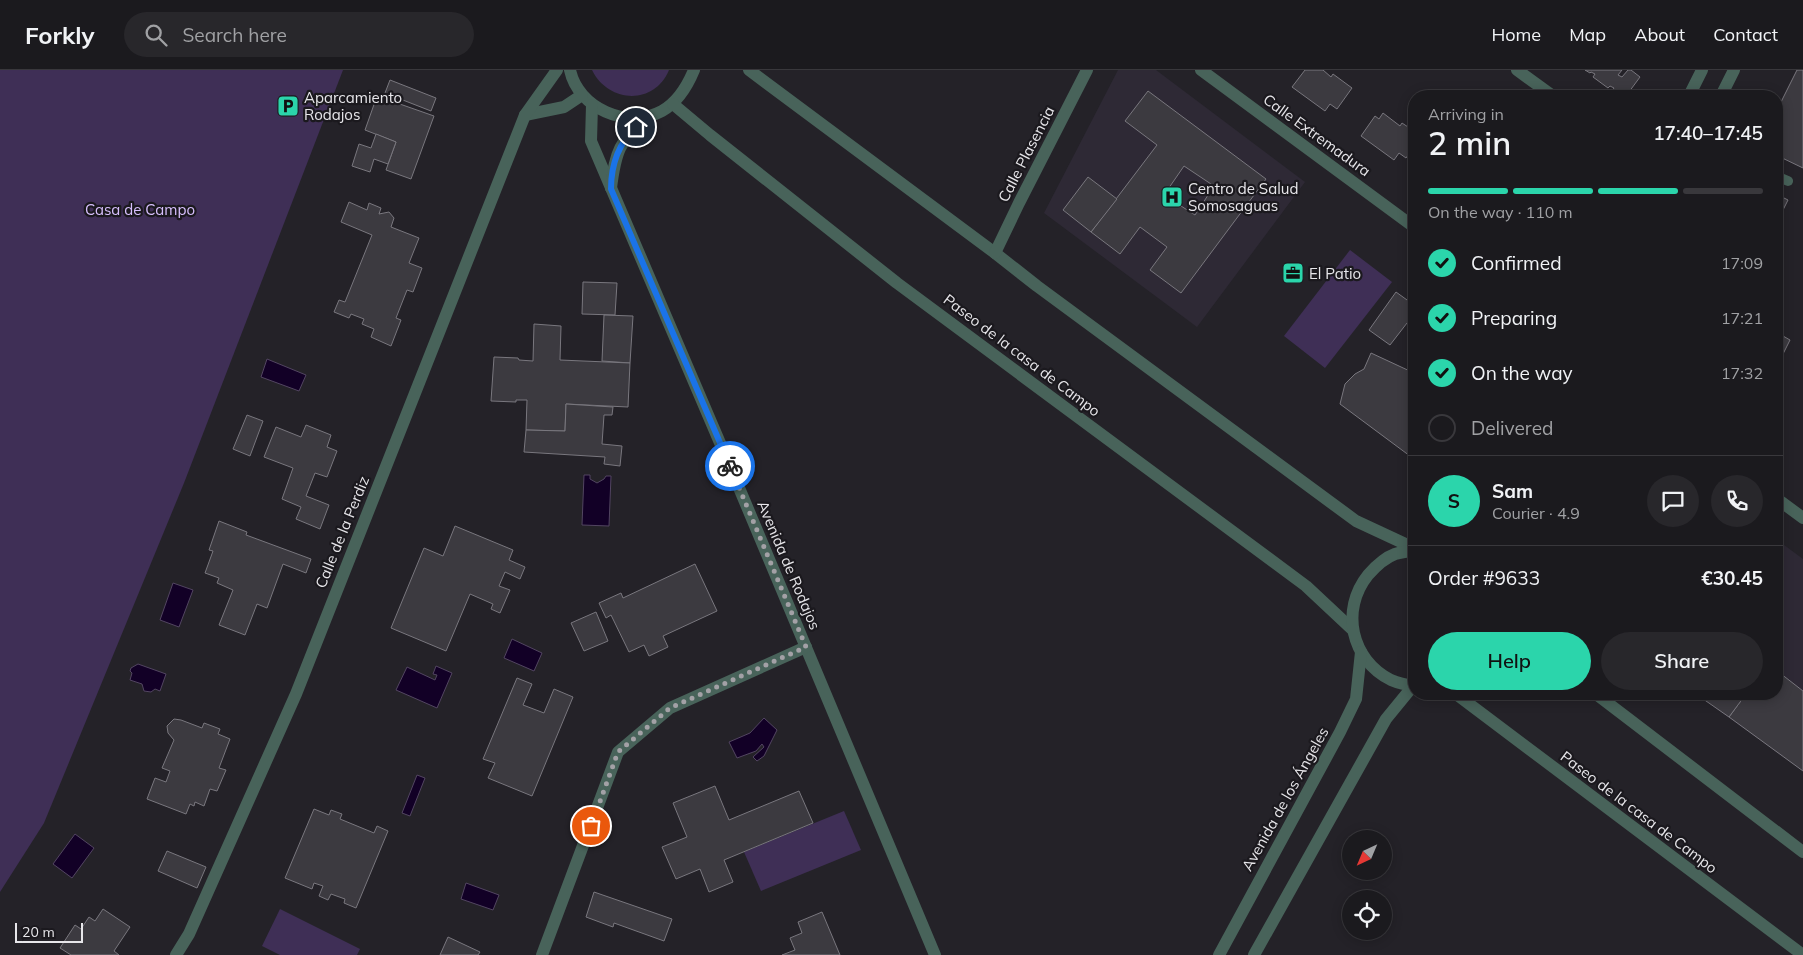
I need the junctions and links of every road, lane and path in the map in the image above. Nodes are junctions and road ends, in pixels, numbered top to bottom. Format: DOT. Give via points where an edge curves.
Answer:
graph roads {
  1 [pos="557,70"];
  2 [pos="570,70"];
  3 [pos="694,70"];
  4 [pos="750,70"];
  5 [pos="1087,70"];
  6 [pos="1201,70"];
  7 [pos="1517,70"];
  8 [pos="1702,70"];
  9 [pos="1734,70"];
  10 [pos="1545,90"];
  11 [pos="1692,90"];
  12 [pos="1724,90"];
  13 [pos="582,95"];
  14 [pos="673,104"];
  15 [pos="592,105"];
  16 [pos="524,115"];
  17 [pos="647,117"];
  18 [pos="1783,179"];
  19 [pos="1788,181"];
  20 [pos="611,188"];
  21 [pos="1408,223"];
  22 [pos="995,253"];
  23 [pos="1783,503"];
  24 [pos="1803,518"];
  25 [pos="1408,546"];
  26 [pos="1408,551"];
  27 [pos="1353,630"];
  28 [pos="806,647"];
  29 [pos="1360,652"];
  30 [pos="1408,685"];
  31 [pos="1408,692"];
  32 [pos="1464,700"];
  33 [pos="1604,700"];
  34 [pos="1803,852"];
  35 [pos="176,955"];
  36 [pos="542,955"];
  37 [pos="935,955"];
  38 [pos="1219,955"];
  39 [pos="1254,955"];
  40 [pos="1803,955"];
  1 -- 16 [label="street, Calle de la Perdiz"];
  2 -- 13 [label="street" via="571,78"];
  3 -- 14 [label="street" via="687,87"];
  4 -- 22 [label="street"];
  5 -- 22 [label="street, Calle Plasencia"];
  6 -- 21 [label="street, Calle Extremadura"];
  7 -- 10 [label="street"];
  8 -- 11 [label="street"];
  9 -- 12 [label="street"];
  13 -- 15 [label="street"];
  13 -- 16 [label="street" via="564,107"];
  14 -- 17 [label="street"];
  14 -- 27 [label="street, Paseo de la casa de Campo" via="897,283 1306,586"];
  15 -- 17 [label="street" via="609,114"];
  15 -- 20 [label="street, Avenida de Rodajos" via="591,141"];
  16 -- 35 [label="street, Calle de la Perdiz" via="296,694 189,934"];
  17 -- 20 [label="street" via="625,137 618,150"];
  18 -- 19 [label="lane"];
  20 -- 28 [label="street, Avenida de Rodajos"];
  22 -- 25 [label="street" via="1356,521"];
  23 -- 24 [label="street"];
  26 -- 27 [label="street" via="1374,567 1360,585 1352,607"];
  27 -- 29 [label="street"];
  28 -- 36 [label="street" via="670,708 618,752"];
  28 -- 37 [label="street, Avenida de Rodajos"];
  29 -- 30 [label="street" via="1392,681"];
  29 -- 38 [label="street, Avenida de los Ángeles" via="1356,699"];
  31 -- 39 [label="street" via="1382,726"];
  32 -- 40 [label="street, Paseo de la casa de Campo"];
  33 -- 34 [label="street"];
}
